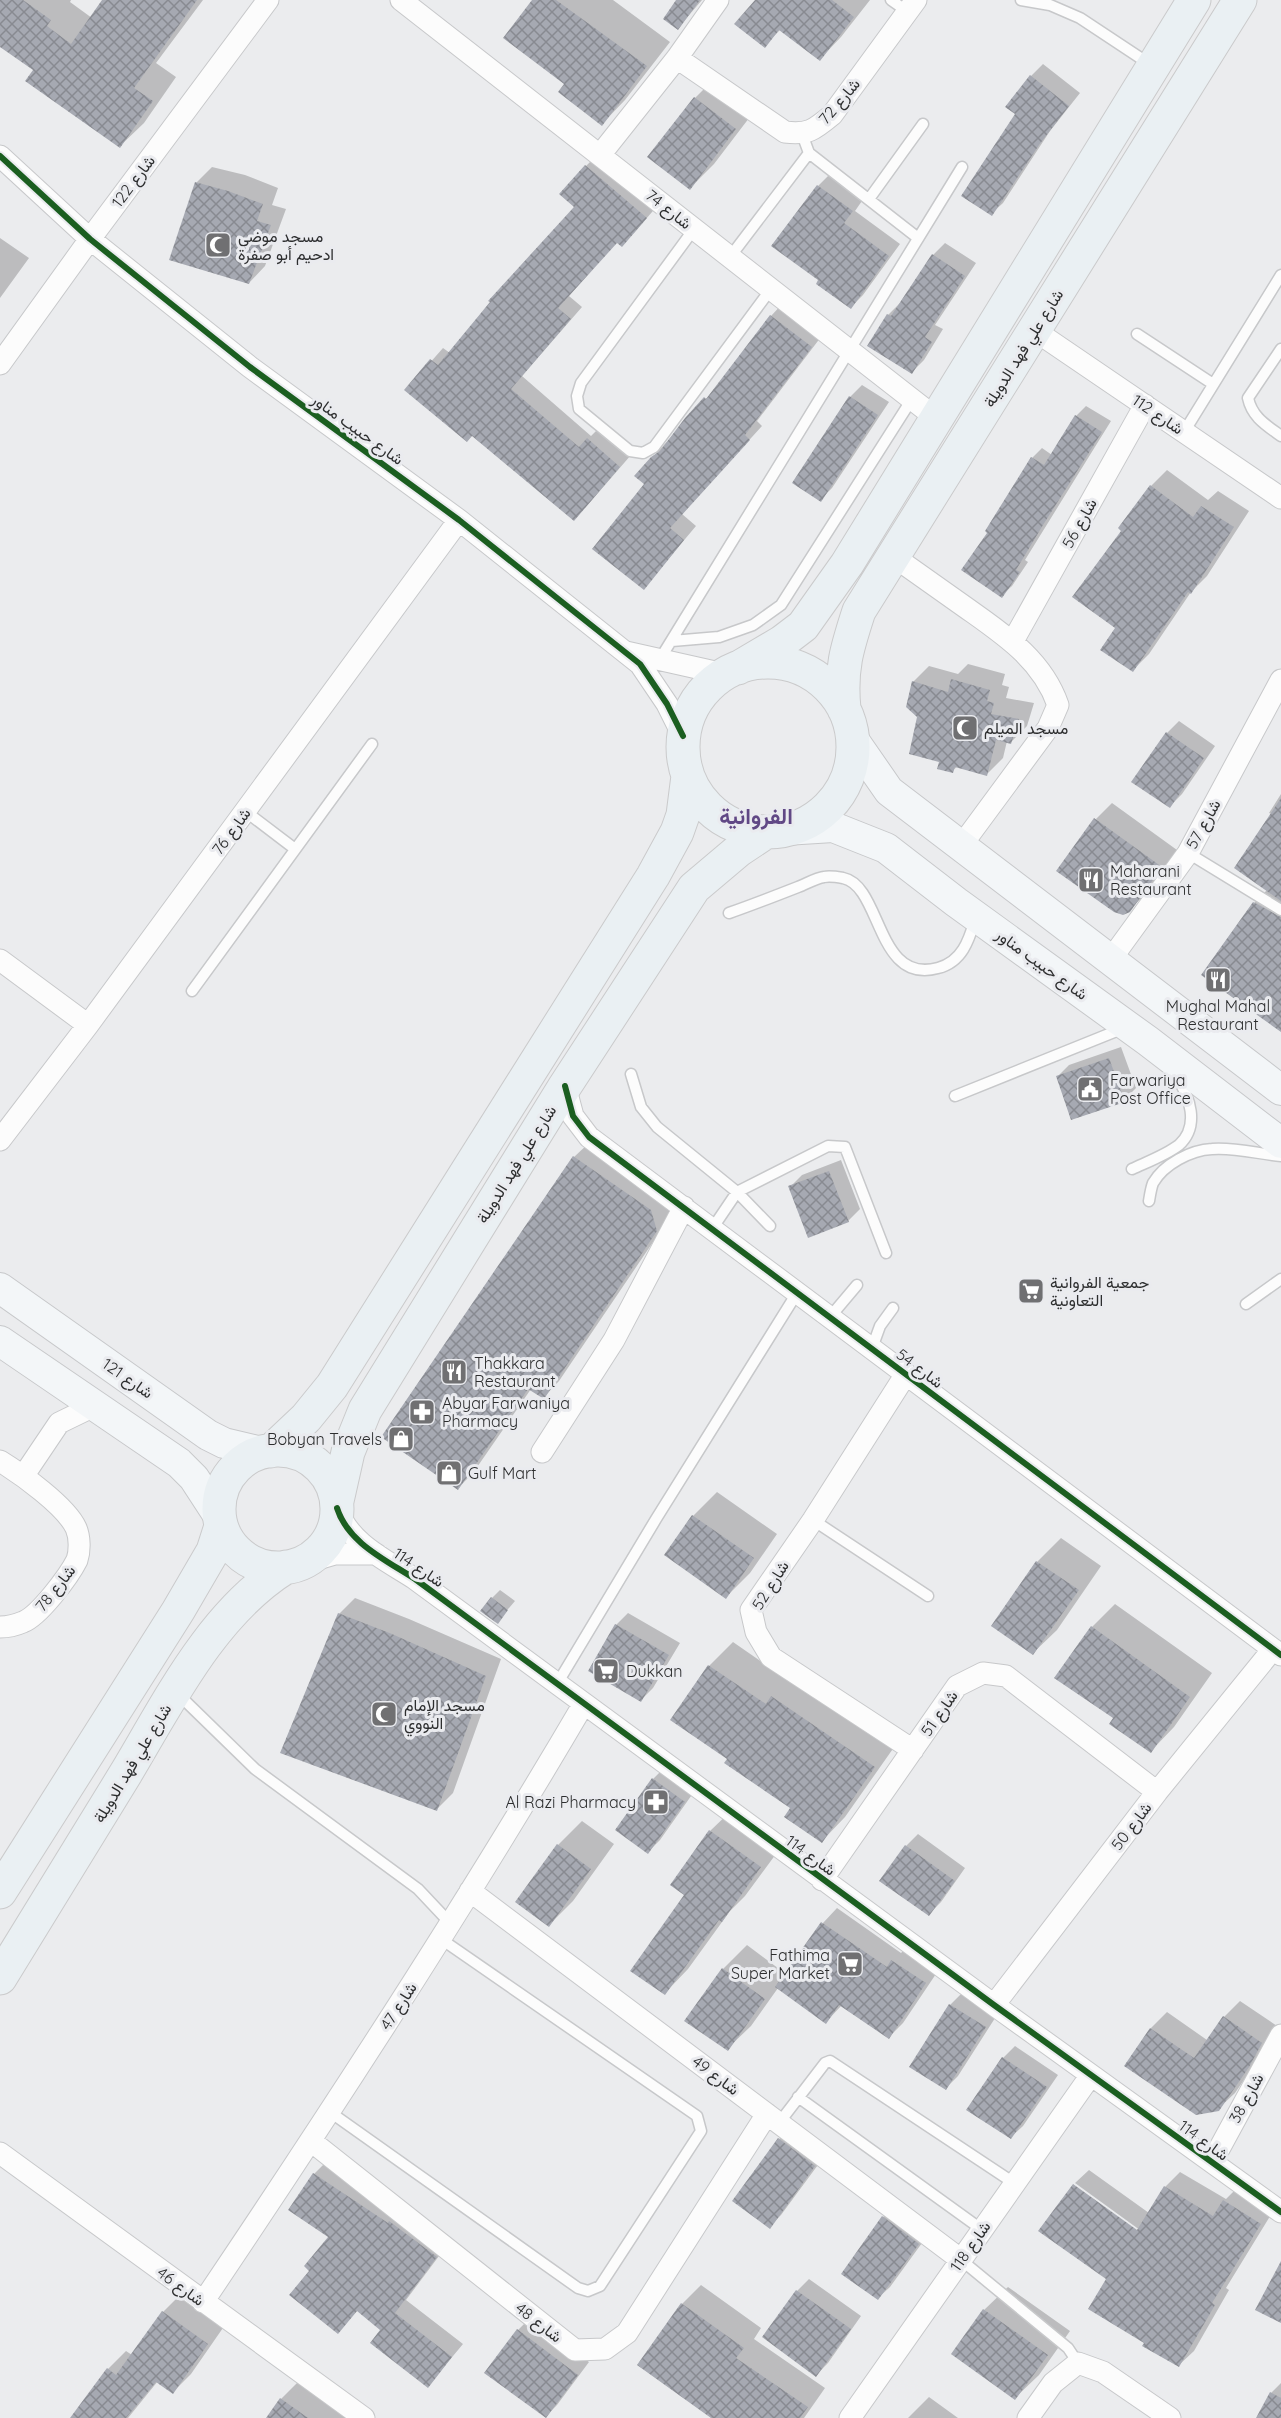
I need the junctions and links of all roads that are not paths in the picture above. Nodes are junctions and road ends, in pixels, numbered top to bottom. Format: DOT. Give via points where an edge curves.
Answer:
graph roads {
  1 [pos="268,0"];
  2 [pos="401,0"];
  3 [pos="718,0"];
  4 [pos="1021,0"];
  5 [pos="1194,0"];
  6 [pos="1240,0"];
  7 [pos="905,4"];
  8 [pos="677,58"];
  9 [pos="1152,66"];
  10 [pos="923,123"];
  11 [pos="805,144"];
  12 [pos="600,154"];
  13 [pos="0,156"];
  14 [pos="962,167"];
  15 [pos="868,200"];
  16 [pos="694,229"];
  17 [pos="918,238"];
  18 [pos="90,239"];
  19 [pos="730,257"];
  20 [pos="1281,275"];
  21 [pos="771,289"];
  22 [pos="1034,330"];
  23 [pos="1137,334"];
  24 [pos="1281,349"];
  25 [pos="849,351"];
  26 [pos="0,364"];
  27 [pos="1213,384"];
  28 [pos="1145,405"];
  29 [pos="924,408"];
  30 [pos="1184,432"];
  31 [pos="1281,436"];
  32 [pos="1281,498"];
  33 [pos="459,519"];
  34 [pos="847,564"];
  35 [pos="887,566"];
  36 [pos="672,641"];
  37 [pos="1013,641"];
  38 [pos="626,652"];
  39 [pos="660,659"];
  40 [pos="731,671"];
  41 [pos="1281,680"];
  42 [pos="844,709"];
  43 [pos="683,736"];
  44 [pos="853,739"];
  45 [pos="372,744"];
  46 [pos="688,776"];
  47 [pos="245,811"];
  48 [pos="776,831"];
  49 [pos="295,849"];
  50 [pos="1188,853"];
  51 [pos="970,854"];
  52 [pos="966,909"];
  53 [pos="1281,910"];
  54 [pos="729,914"];
  55 [pos="1111,958"];
  56 [pos="0,960"];
  57 [pos="192,991"];
  58 [pos="88,1025"];
  59 [pos="1137,1034"];
  60 [pos="631,1074"];
  61 [pos="565,1086"];
  62 [pos="1281,1090"];
  63 [pos="955,1096"];
  64 [pos="0,1140"];
  65 [pos="1281,1143"];
  66 [pos="1281,1156"];
  67 [pos="1132,1169"];
  68 [pos="737,1192"];
  69 [pos="1149,1201"];
  70 [pos="684,1208"];
  71 [pos="770,1226"];
  72 [pos="712,1229"];
  73 [pos="886,1253"];
  74 [pos="1281,1279"];
  75 [pos="857,1285"];
  76 [pos="0,1288"];
  77 [pos="797,1293"];
  78 [pos="1246,1304"];
  79 [pos="893,1308"];
  80 [pos="830,1317"];
  81 [pos="0,1341"];
  82 [pos="872,1348"];
  83 [pos="906,1374"];
  84 [pos="59,1381"];
  85 [pos="94,1406"];
  86 [pos="59,1423"];
  87 [pos="267,1452"];
  88 [pos="542,1452"];
  89 [pos="0,1461"];
  90 [pos="24,1475"];
  91 [pos="337,1504"];
  92 [pos="813,1520"];
  93 [pos="220,1522"];
  94 [pos="376,1554"];
  95 [pos="292,1566"];
  96 [pos="928,1596"];
  97 [pos="0,1627"];
  98 [pos="1277,1652"];
  99 [pos="557,1684"];
  100 [pos="175,1692"];
  101 [pos="583,1705"];
  102 [pos="913,1750"];
  103 [pos="1157,1792"];
  104 [pos="822,1880"];
  105 [pos="470,1891"];
  106 [pos="0,1892"];
  107 [pos="445,1931"];
  108 [pos="0,1978"];
  109 [pos="994,2006"];
  110 [pos="1281,2035"];
  111 [pos="1091,2075"];
  112 [pos="798,2097"];
  113 [pos="330,2112"];
  114 [pos="773,2118"];
  115 [pos="311,2141"];
  116 [pos="0,2153"];
  117 [pos="1212,2162"];
  118 [pos="1014,2183"];
  119 [pos="1281,2212"];
  120 [pos="981,2229"];
  121 [pos="960,2259"];
  122 [pos="203,2302"];
  123 [pos="1078,2363"];
  124 [pos="364,2418"];
  125 [pos="850,2418"];
  126 [pos="1028,2418"];
  127 [pos="1170,2418"];
  1 -- 18 [label="street, شارع 122"];
  2 -- 12 [label="street, شارع 74"];
  3 -- 8 [label="street"];
  4 -- 9 [label="lane" via="1050,5 1080,18"];
  5 -- 9 [label="main road"];
  6 -- 22 [label="main road, شارع علي فهد الدويلة"];
  7 -- 11 [label="street, شارع 72" via="832,116 816,128"];
  8 -- 11 [label="street, شارع 72"];
  8 -- 12 [label="street"];
  9 -- 29 [label="main road"];
  10 -- 15 [label="lane"];
  11 -- 15 [label="lane"];
  11 -- 19 [label="lane"];
  12 -- 16 [label="street, شارع 74"];
  13 -- 18 [label="street, شارع حبيب مناور"];
  14 -- 17 [label="lane"];
  15 -- 17 [label="lane"];
  16 -- 19 [label="street, شارع 74"];
  16 -- 21 [label="lane" via="581,383 577,396 579,409 630,451 642,453 654,447"];
  17 -- 25 [label="lane"];
  18 -- 26 [label="street, شارع 122"];
  18 -- 33 [label="street, شارع حبيب مناور" via="250,368"];
  19 -- 21 [label="street, شارع 74"];
  20 -- 27 [label="lane"];
  21 -- 25 [label="street, شارع 74"];
  22 -- 28 [label="street, شارع 112"];
  22 -- 35 [label="main road, شارع علي فهد الدويلة"];
  23 -- 27 [label="lane"];
  24 -- 31 [label="lane" via="1248,398 1250,410"];
  25 -- 29 [label="street, شارع 74"];
  25 -- 36 [label="lane"];
  27 -- 30 [label="lane"];
  28 -- 30 [label="street, شارع 112"];
  28 -- 37 [label="street, شارع 56"];
  29 -- 34 [label="main road"];
  29 -- 36 [label="lane" via="781,605 753,625 719,637"];
  30 -- 32 [label="street, شارع 112"];
  33 -- 38 [label="street, شارع حبيب مناور"];
  33 -- 47 [label="street, شارع 76"];
  34 -- 35 [label="main road" via="863,579 871,579"];
  34 -- 40 [label="main road" via="803,626"];
  35 -- 37 [label="street"];
  35 -- 42 [label="main road, شارع علي فهد الدويلة" via="859,611 844,662"];
  36 -- 39 [label="lane"];
  37 -- 51 [label="street" via="1037,666 1058,705 1048,728"];
  38 -- 39 [label="street, شارع حبيب مناور"];
  38 -- 43 [label="street, شارع حبيب مناور" via="654,683"];
  39 -- 40 [label="street, شارع حبيب مناور"];
  40 -- 42 [label="main road" via="762,662 787,664 810,673 830,688"];
  40 -- 43 [label="main road" via="708,686 688,718"];
  41 -- 50 [label="street, شارع 57"];
  42 -- 44 [label="main road"];
  43 -- 46 [label="main road"];
  44 -- 48 [label="main road" via="852,760 836,798 805,824"];
  44 -- 51 [label="street" via="889,792"];
  45 -- 49 [label="lane"];
  46 -- 48 [label="main road" via="700,799 718,816 741,828"];
  46 -- 87 [label="main road" via="683,815 653,876 332,1386 306,1418"];
  47 -- 49 [label="lane"];
  47 -- 58 [label="street, شارع 76"];
  48 -- 52 [label="street, شارع حبيب مناور" via="833,827 886,848"];
  48 -- 61 [label="main road, شارع علي فهد الدويلة" via="739,850 694,888"];
  49 -- 57 [label="lane"];
  50 -- 53 [label="lane"];
  50 -- 55 [label="street, شارع 57"];
  51 -- 52 [label="street" via="967,863 951,879 950,891"];
  51 -- 55 [label="street"];
  52 -- 54 [label="lane" via="968,942 962,953 947,966 931,970 913,968 892,952 869,904 845,879 824,877"];
  52 -- 59 [label="street, شارع حبيب مناور"];
  55 -- 62 [label="street"];
  56 -- 58 [label="street"];
  58 -- 64 [label="street, شارع 76"];
  59 -- 63 [label="lane"];
  59 -- 65 [label="street, شارع حبيب مناور"];
  59 -- 67 [label="lane" via="1182,1085 1192,1112 1189,1129 1179,1144"];
  60 -- 68 [label="lane" via="641,1107 657,1127"];
  61 -- 70 [label="street, شارع 54" via="573,1116 589,1137"];
  61 -- 91 [label="main road, شارع علي فهد الدويلة" via="365,1410 348,1452"];
  66 -- 69 [label="lane" via="1212,1149 1196,1152 1162,1172 1152,1185"];
  68 -- 71 [label="lane"];
  68 -- 72 [label="lane"];
  68 -- 73 [label="lane" via="828,1146 845,1147"];
  70 -- 72 [label="street, شارع 54"];
  70 -- 88 [label="street" via="614,1340"];
  72 -- 77 [label="street, شارع 54"];
  74 -- 78 [label="lane"];
  75 -- 80 [label="lane"];
  76 -- 87 [label="street, شارع 121" via="208,1435 224,1443"];
  77 -- 80 [label="street, شارع 54"];
  77 -- 99 [label="lane"];
  79 -- 82 [label="lane" via="880,1326"];
  80 -- 82 [label="street, شارع 54"];
  81 -- 84 [label="street"];
  82 -- 83 [label="street, شارع 54"];
  83 -- 92 [label="street, شارع 52"];
  83 -- 98 [label="street, شارع 54"];
  84 -- 85 [label="street"];
  84 -- 86 [label="street"];
  85 -- 86 [label="street"];
  85 -- 93 [label="street" via="179,1463 194,1478"];
  86 -- 90 [label="street"];
  87 -- 91 [label="main road" via="286,1451 314,1462 325,1473"];
  87 -- 93 [label="main road" via="247,1459 229,1478 219,1501"];
  89 -- 90 [label="street, شارع 78"];
  90 -- 97 [label="street, شارع 78" via="67,1516 76,1528 80,1546 76,1560 44,1607 24,1622"];
  91 -- 94 [label="street, شارع 114" via="347,1528"];
  91 -- 95 [label="main road" via="334,1526 326,1543 313,1556"];
  92 -- 96 [label="lane"];
  92 -- 102 [label="street, شارع 52" via="751,1610 756,1632 771,1657"];
  93 -- 95 [label="main road" via="228,1541 253,1563 270,1568"];
  93 -- 106 [label="main road" via="213,1551 178,1611"];
  94 -- 95 [label="street, شارع 114" via="334,1554"];
  94 -- 99 [label="street, شارع 114"];
  95 -- 100 [label="main road, شارع علي فهد الدويلة" via="272,1576 235,1609"];
  98 -- 103 [label="street, شارع 50"];
  99 -- 101 [label="street, شارع 114"];
  100 -- 107 [label="lane" via="255,1769 418,1888"];
  100 -- 108 [label="main road, شارع علي فهد الدويلة"];
  101 -- 104 [label="street, شارع 114"];
  101 -- 105 [label="street, شارع 47"];
  102 -- 103 [label="street, شارع 51" via="957,1686 983,1673 1006,1676"];
  102 -- 104 [label="street, شارع 51"];
  103 -- 109 [label="street, شارع 50"];
  104 -- 109 [label="street, شارع 114"];
  105 -- 107 [label="street, شارع 47"];
  105 -- 114 [label="street, شارع 49"];
  107 -- 113 [label="street, شارع 47"];
  107 -- 113 [label="lane" via="697,2116 701,2131 600,2286 588,2291 578,2288"];
  109 -- 111 [label="street, شارع 114"];
  110 -- 117 [label="street, شارع 38"];
  111 -- 117 [label="street, شارع 114"];
  111 -- 118 [label="street, شارع 118"];
  112 -- 114 [label="lane"];
  112 -- 118 [label="lane" via="825,2062 830,2061"];
  112 -- 120 [label="lane"];
  113 -- 115 [label="street, شارع 47"];
  114 -- 115 [label="street, شارع 48" via="627,2333 605,2349 575,2350"];
  114 -- 121 [label="street, شارع 49"];
  115 -- 122 [label="street, شارع 47"];
  116 -- 122 [label="street, شارع 46"];
  117 -- 119 [label="street, شارع 114"];
  118 -- 120 [label="street, شارع 118"];
  120 -- 121 [label="street, شارع 118"];
  121 -- 123 [label="lane" via="1068,2348"];
  121 -- 125 [label="street, شارع 118"];
  122 -- 124 [label="street, شارع 46"];
  123 -- 126 [label="street" via="1053,2383"];
  123 -- 127 [label="street" via="1103,2372"];
}
